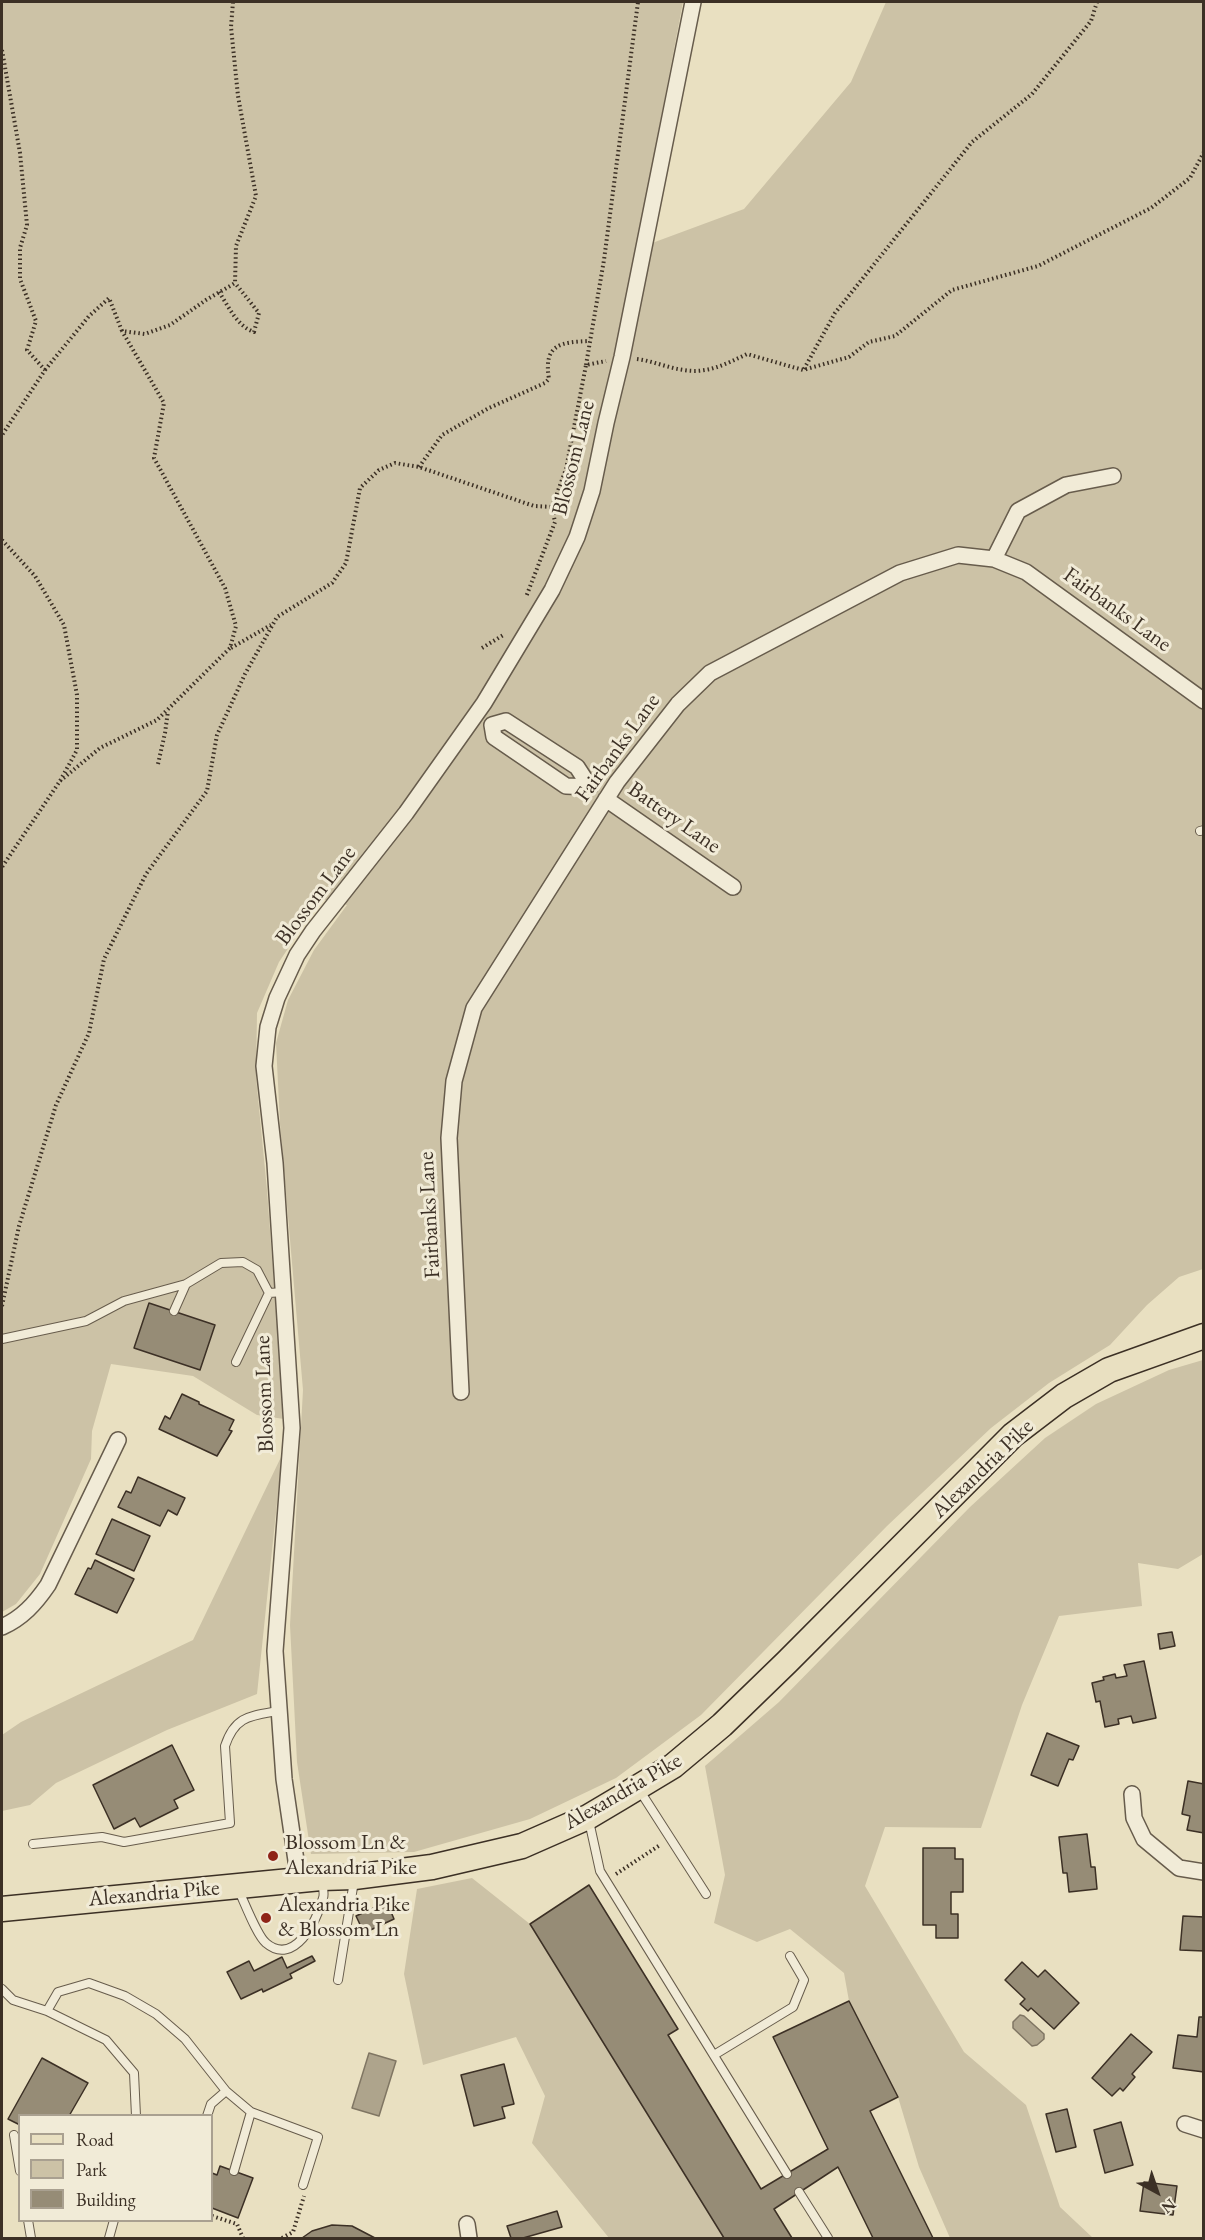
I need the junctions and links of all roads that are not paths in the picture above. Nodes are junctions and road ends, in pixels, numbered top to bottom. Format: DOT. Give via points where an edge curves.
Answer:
graph roads {
  1 [pos="693,2"];
  2 [pos="1113,476"];
  3 [pos="994,559"];
  4 [pos="1203,701"];
  5 [pos="478,712"];
  6 [pos="492,725"];
  7 [pos="590,787"];
  8 [pos="606,799"];
  9 [pos="733,887"];
  10 [pos="186,1284"];
  11 [pos="277,1292"];
  12 [pos="174,1311"];
  13 [pos="1203,1336"];
  14 [pos="2,1340"];
  15 [pos="236,1362"];
  16 [pos="461,1392"];
  17 [pos="118,1440"];
  18 [pos="2,1627"];
  19 [pos="278,1711"];
  20 [pos="638,1787"];
  21 [pos="1131,1794"];
  22 [pos="588,1817"];
  23 [pos="33,1844"];
  24 [pos="1203,1872"];
  25 [pos="354,1877"];
  26 [pos="310,1880"];
  27 [pos="237,1887"];
  28 [pos="706,1894"];
  29 [pos="2,1909"];
  30 [pos="790,1956"];
  31 [pos="338,1980"];
  32 [pos="2,1989"];
  33 [pos="47,2011"];
  34 [pos="714,2055"];
  35 [pos="226,2091"];
  36 [pos="251,2112"];
  37 [pos="136,2114"];
  38 [pos="207,2114"];
  39 [pos="1185,2124"];
  40 [pos="1203,2130"];
  41 [pos="14,2135"];
  42 [pos="18,2159"];
  43 [pos="234,2171"];
  44 [pos="787,2174"];
  45 [pos="303,2185"];
  46 [pos="799,2192"];
  47 [pos="28,2222"];
  48 [pos="113,2222"];
  49 [pos="31,2238"];
  50 [pos="109,2238"];
  51 [pos="828,2238"];
  1 -- 5 [label="street, Blossom Lane" via="592,491 577,537 552,590"];
  2 -- 3 [label="street" via="1066,485 1018,511"];
  3 -- 4 [label="street, Fairbanks Lane" via="1026,572"];
  3 -- 8 [label="street, Fairbanks Lane" via="958,555 900,573 710,673 678,704"];
  5 -- 6 [label="lane, Battery Lane"];
  5 -- 11 [label="street, Blossom Lane" via="406,813 313,931 277,998 268,1027 264,1066 275,1163"];
  6 -- 7 [label="street, Battery Lane" via="506,721 577,767"];
  6 -- 7 [label="street, Battery Lane" via="494,737 566,786"];
  7 -- 8 [label="lane, Battery Lane"];
  8 -- 9 [label="street, Battery Lane"];
  8 -- 16 [label="street, Fairbanks Lane" via="474,1008 454,1081 449,1138"];
  10 -- 11 [label="lane" via="222,1263 243,1262 257,1270"];
  10 -- 12 [label="lane"];
  10 -- 14 [label="lane" via="124,1301 86,1321"];
  11 -- 15 [label="lane"];
  11 -- 19 [label="street, Blossom Lane" via="292,1428 275,1651"];
  13 -- 20 [label="main road, Alexandria Pike" via="1109,1370 1064,1396 1013,1435 722,1725 673,1766"];
  17 -- 18 [label="street" via="48,1585 35,1604"];
  19 -- 23 [label="lane" via="246,1717 229,1734 225,1746 231,1823 123,1842 102,1837"];
  19 -- 26 [label="street, Blossom Lane" via="284,1779"];
  20 -- 22 [label="main road, Alexandria Pike"];
  20 -- 28 [label="lane"];
  21 -- 24 [label="street" via="1134,1818 1144,1839 1179,1868"];
  22 -- 25 [label="main road, Alexandria Pike" via="522,1846 432,1867"];
  22 -- 34 [label="lane" via="600,1871"];
  25 -- 26 [label="main road, Alexandria Pike"];
  25 -- 31 [label="lane"];
  26 -- 27 [label="main road, Alexandria Pike"];
  26 -- 27 [label="lane" via="324,1896 310,1932 286,1950 276,1950 264,1942"];
  27 -- 29 [label="main road, Alexandria Pike"];
  30 -- 34 [label="lane" via="804,1980 793,2007"];
  32 -- 33 [label="lane" via="13,2000"];
  33 -- 35 [label="lane" via="58,1992 89,1983 125,1996 156,2014 185,2038"];
  33 -- 37 [label="lane" via="106,2040 134,2073"];
  34 -- 44 [label="lane"];
  35 -- 36 [label="lane"];
  35 -- 38 [label="lane" via="211,2104"];
  36 -- 43 [label="lane"];
  36 -- 45 [label="lane" via="318,2137"];
  39 -- 40 [label="street"];
  41 -- 42 [label="lane"];
  46 -- 51 [label="lane"];
  47 -- 49 [label="lane"];
  48 -- 50 [label="lane"];
}
